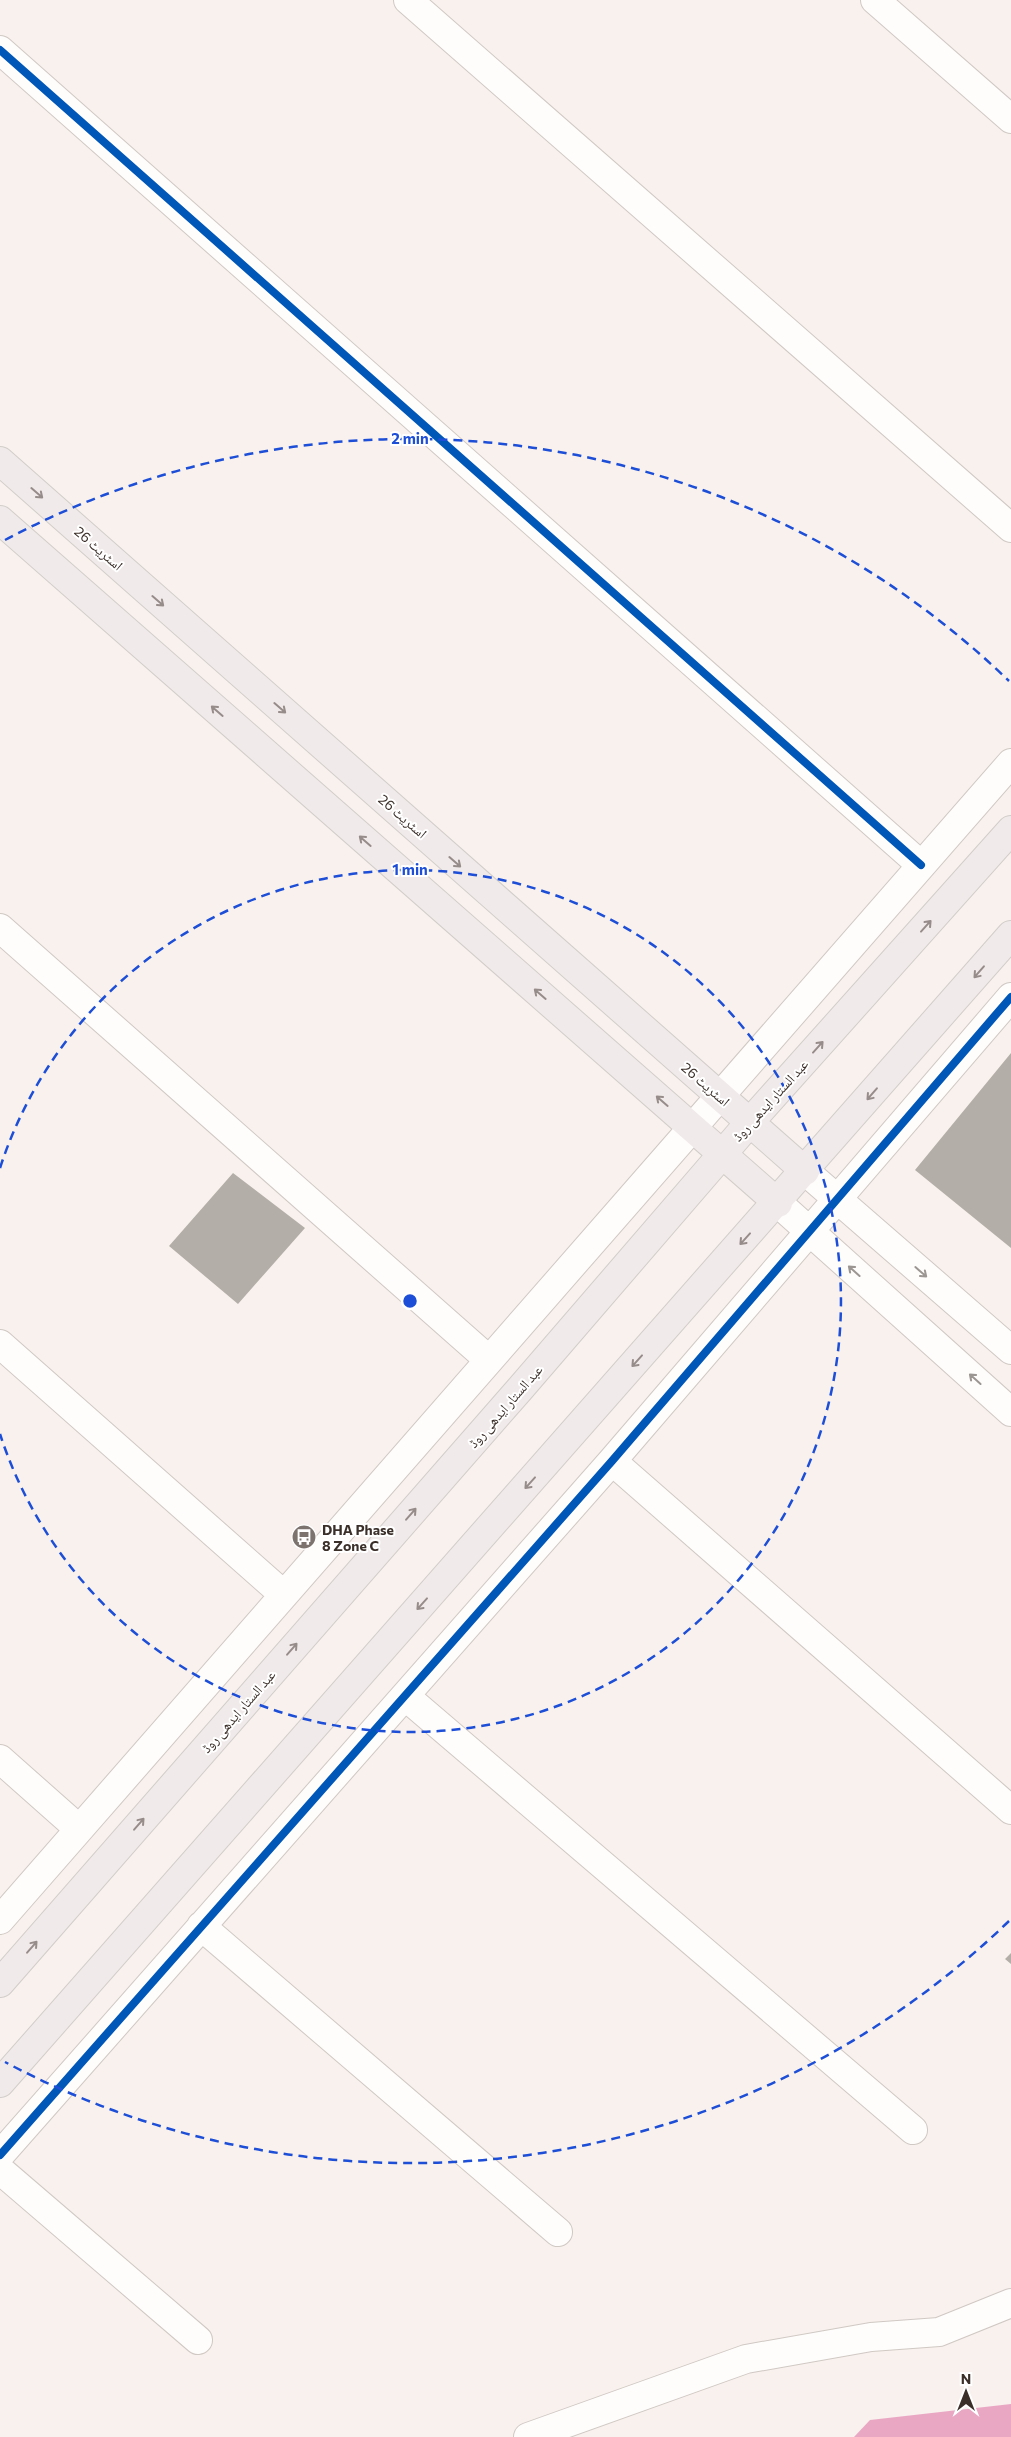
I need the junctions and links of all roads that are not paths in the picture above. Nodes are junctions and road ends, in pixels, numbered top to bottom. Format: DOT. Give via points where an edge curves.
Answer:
graph roads {
  1 [pos="408,0"];
  2 [pos="875,0"];
  3 [pos="0,50"];
  4 [pos="1011,119"];
  5 [pos="0,461"];
  6 [pos="0,520"];
  7 [pos="1011,528"];
  8 [pos="1011,763"];
  9 [pos="1011,830"];
  10 [pos="921,865"];
  11 [pos="0,928"];
  12 [pos="1011,935"];
  13 [pos="1011,997"];
  14 [pos="720,1096"];
  15 [pos="750,1122"];
  16 [pos="692,1128"];
  17 [pos="723,1154"];
  18 [pos="805,1171"];
  19 [pos="838,1199"];
  20 [pos="778,1203"];
  21 [pos="810,1231"];
  22 [pos="0,1344"];
  23 [pos="1011,1350"];
  24 [pos="490,1360"];
  25 [pos="1011,1412"];
  26 [pos="612,1460"];
  27 [pos="284,1595"];
  28 [pos="404,1696"];
  29 [pos="0,1759"];
  30 [pos="1011,1810"];
  31 [pos="79,1829"];
  32 [pos="0,1920"];
  33 [pos="201,1926"];
  34 [pos="0,1983"];
  35 [pos="0,2083"];
  36 [pos="913,2130"];
  37 [pos="0,2155"];
  38 [pos="0,2170"];
  39 [pos="558,2232"];
  40 [pos="1011,2303"];
  41 [pos="198,2340"];
  42 [pos="528,2437"];
  1 -- 7 [label="street"];
  2 -- 4 [label="street"];
  3 -- 10 [label="street"];
  5 -- 14 [label="main road, اسٹریٹ 26, one-way"];
  16 -- 6 [label="main road, one-way"];
  8 -- 10 [label="street"];
  15 -- 9 [label="main road, عبد الستار ایدھی روڈ, one-way"];
  10 -- 14 [label="street"];
  11 -- 24 [label="street"];
  12 -- 18 [label="main road, one-way"];
  13 -- 19 [label="street"];
  14 -- 15 [label="main road, اسٹریٹ 26"];
  14 -- 16 [label="street"];
  15 -- 17 [label="main road, عبد الستار ایدھی روڈ"];
  15 -- 18 [label="main road, اسٹریٹ 26"];
  16 -- 17 [label="main road"];
  16 -- 24 [label="street"];
  17 -- 20 [label="main road"];
  34 -- 17 [label="main road, عبد الستار ایدھی روڈ, one-way"];
  18 -- 19 [label="street"];
  18 -- 20 [label="main road"];
  19 -- 21 [label="street"];
  19 -- 23 [label="street, one-way"];
  20 -- 21 [label="street"];
  20 -- 35 [label="main road, one-way"];
  25 -- 21 [label="street, one-way"];
  21 -- 26 [label="street"];
  22 -- 27 [label="street"];
  24 -- 27 [label="street"];
  26 -- 28 [label="street"];
  26 -- 30 [label="street"];
  27 -- 31 [label="street"];
  28 -- 33 [label="street"];
  28 -- 36 [label="street"];
  29 -- 31 [label="street"];
  31 -- 32 [label="street"];
  33 -- 37 [label="street"];
  33 -- 39 [label="street"];
  38 -- 41 [label="street"];
  40 -- 42 [label="street" via="939,2332 871,2337 746,2359"];
}
